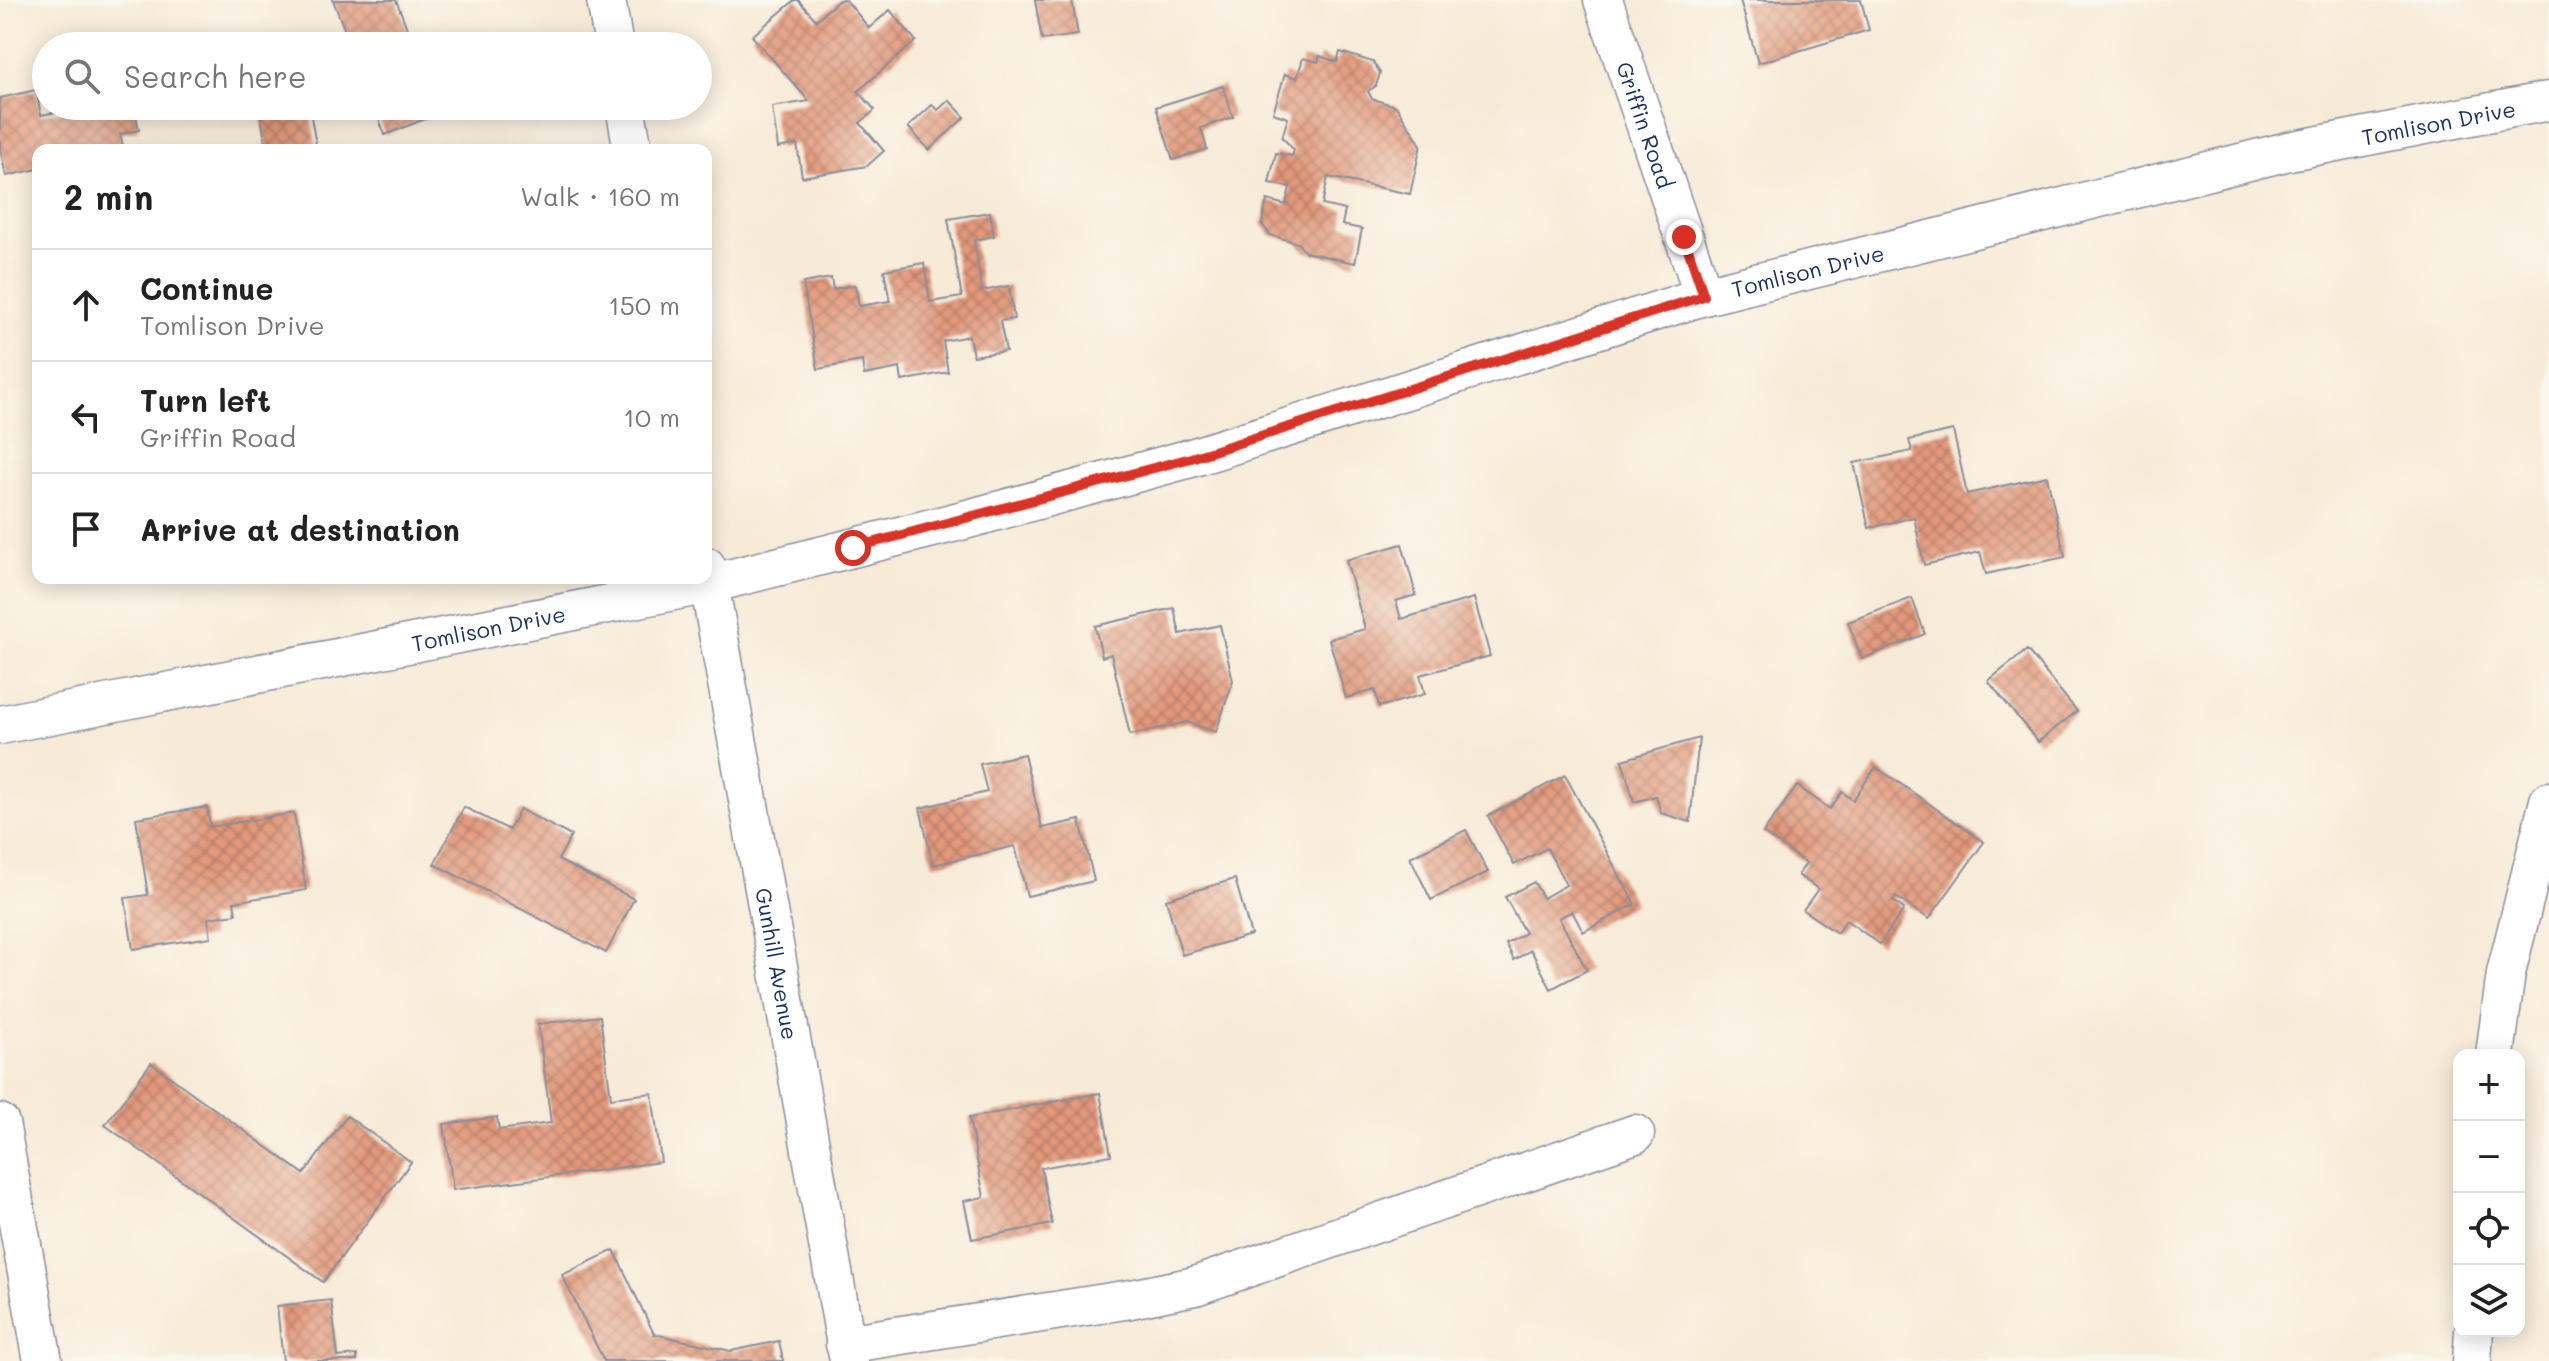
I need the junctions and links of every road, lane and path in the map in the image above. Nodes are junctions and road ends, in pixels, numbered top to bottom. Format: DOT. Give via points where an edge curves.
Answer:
graph roads {
  1 [pos="606,0"];
  2 [pos="1603,0"];
  3 [pos="612,32"];
  4 [pos="2549,101"];
  5 [pos="628,120"];
  6 [pos="632,144"];
  7 [pos="1704,296"];
  8 [pos="712,574"];
  9 [pos="666,584"];
  10 [pos="710,584"];
  11 [pos="0,725"];
  12 [pos="2549,803"];
  13 [pos="2496,1049"];
  14 [pos="0,1123"];
  15 [pos="1635,1134"];
  16 [pos="2474,1337"];
  17 [pos="847,1352"];
  18 [pos="43,1361"];
  19 [pos="2472,1361"];
  1 -- 3 [label="street"];
  2 -- 7 [label="street, Griffin Road"];
  4 -- 7 [label="street, Tomlison Drive" via="2289,151"];
  5 -- 6 [label="street"];
  7 -- 8 [label="street, Tomlison Drive" via="1191,458 968,519"];
  9 -- 11 [label="street, Tomlison Drive"];
  10 -- 17 [label="street, Gunhill Avenue"];
  12 -- 13 [label="street" via="2506,973"];
  14 -- 18 [label="street"];
  15 -- 17 [label="street" via="1195,1286"];
  16 -- 19 [label="street"];
}
